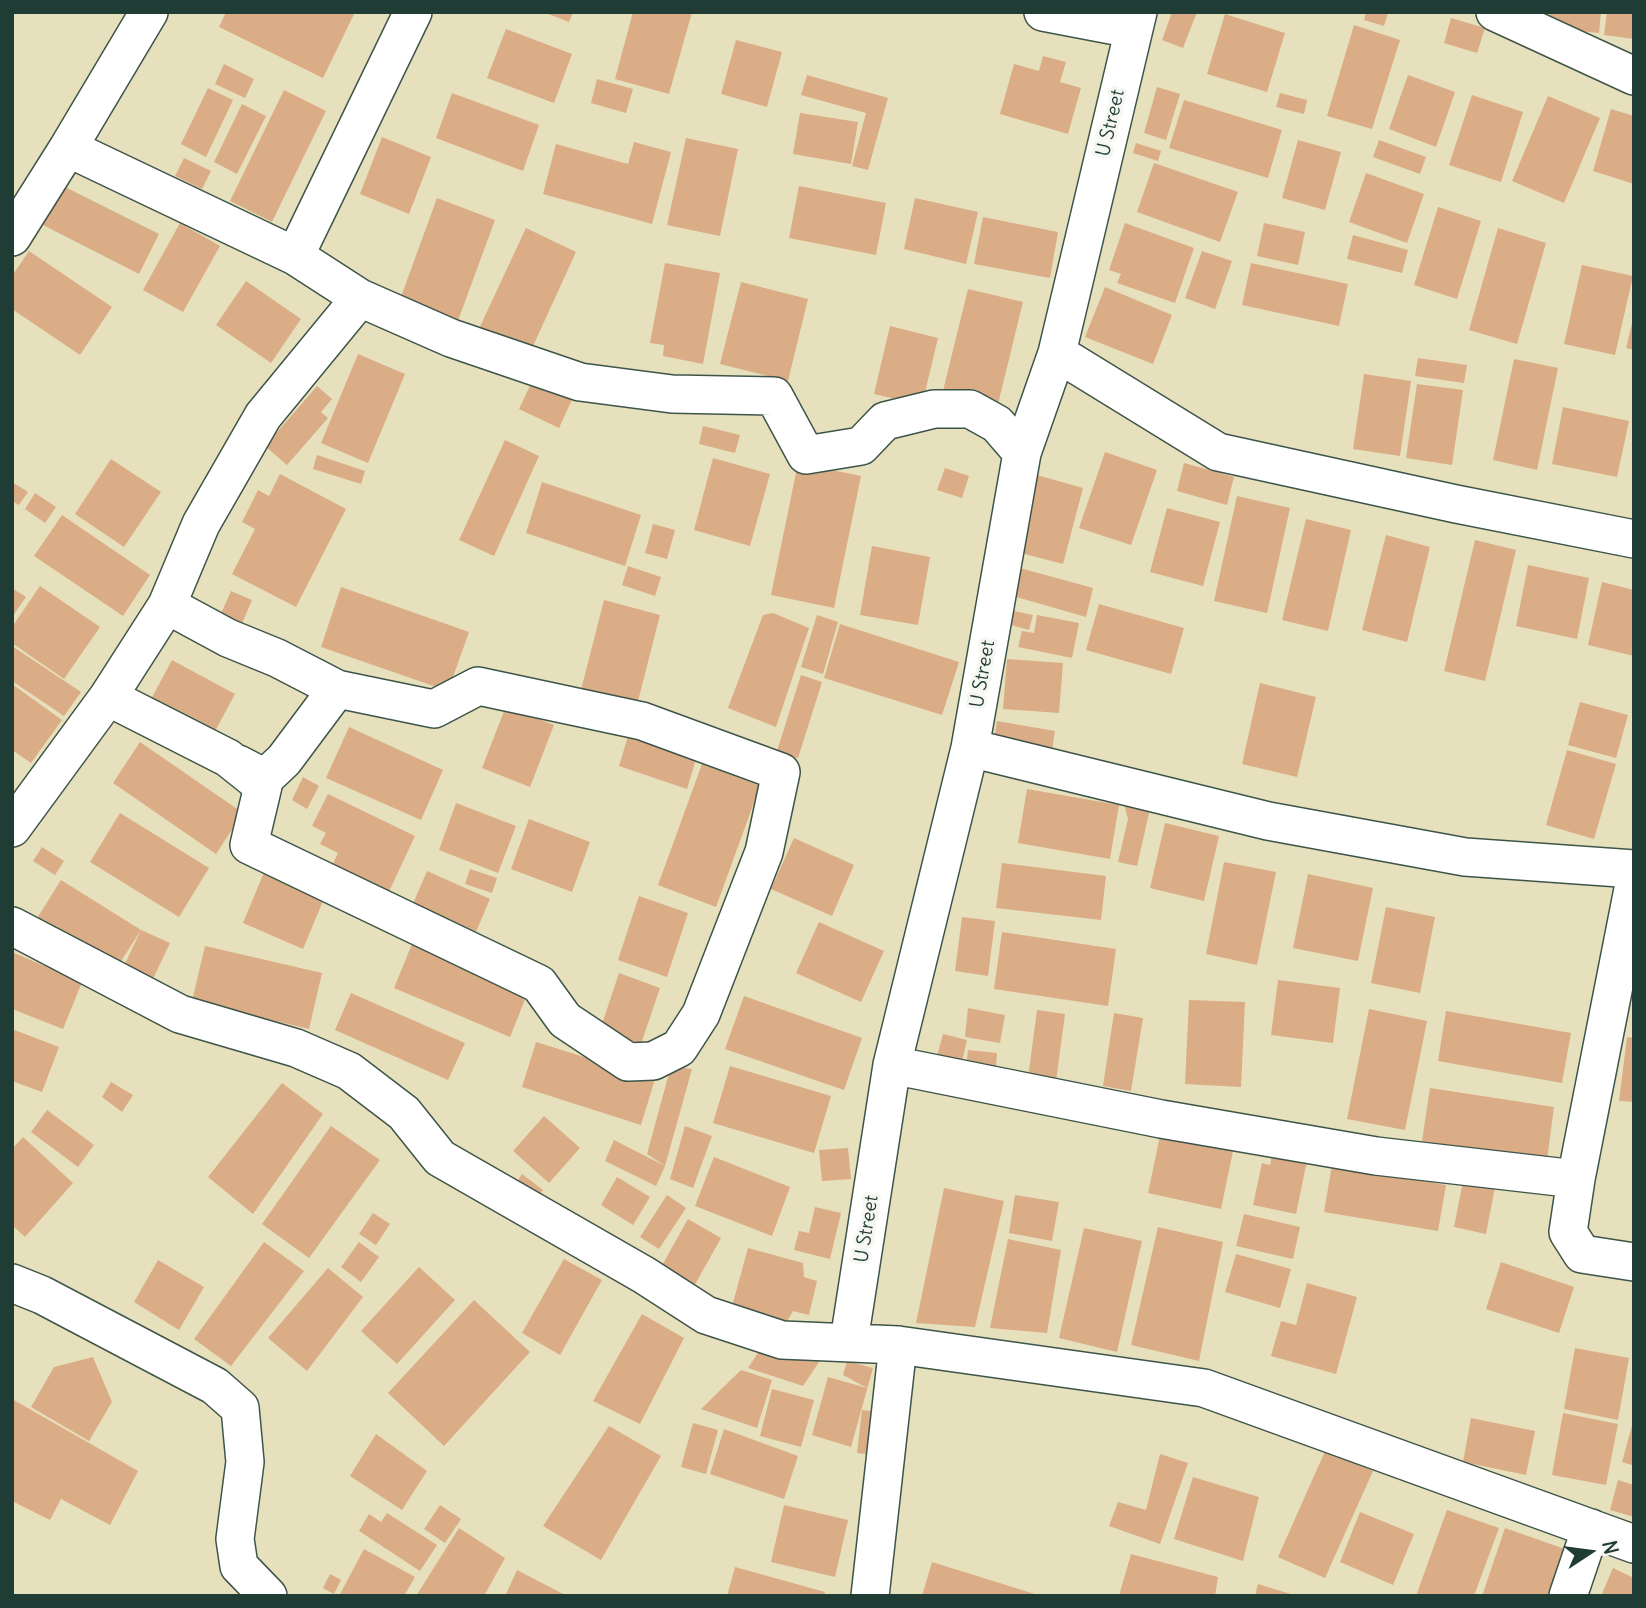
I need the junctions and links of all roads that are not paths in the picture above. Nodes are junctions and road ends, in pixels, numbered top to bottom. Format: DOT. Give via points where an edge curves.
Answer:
graph roads {
  1 [pos="149,12"];
  2 [pos="413,12"];
  3 [pos="1043,12"];
  4 [pos="1495,12"];
  5 [pos="1135,21"];
  6 [pos="1634,76"];
  7 [pos="68,148"];
  8 [pos="12,237"];
  9 [pos="296,256"];
  10 [pos="360,298"];
  11 [pos="1057,354"];
  12 [pos="1022,453"];
  13 [pos="1634,540"];
  14 [pos="167,605"];
  15 [pos="337,690"];
  16 [pos="108,697"];
  17 [pos="970,748"];
  18 [pos="228,758"];
  19 [pos="12,828"];
  20 [pos="1634,869"];
  21 [pos="1634,884"];
  22 [pos="12,926"];
  23 [pos="892,1065"];
  24 [pos="1576,1179"];
  25 [pos="1634,1262"];
  26 [pos="12,1283"];
  27 [pos="849,1341"];
  28 [pos="898,1345"];
  29 [pos="1591,1528"];
  30 [pos="1634,1544"];
  31 [pos="268,1596"];
  32 [pos="870,1596"];
  33 [pos="1568,1596"];
  1 -- 7 [label="street"];
  2 -- 9 [label="street"];
  3 -- 5 [label="street"];
  4 -- 6 [label="street"];
  5 -- 11 [label="street, U Street"];
  7 -- 8 [label="street"];
  7 -- 9 [label="street"];
  9 -- 10 [label="street"];
  10 -- 12 [label="street" via="451,338 580,382 672,394 774,396 806,454 861,446 885,421 934,409 970,409 997,424"];
  10 -- 14 [label="street" via="262,416 201,524"];
  11 -- 12 [label="street, U Street"];
  11 -- 13 [label="street" via="1218,452"];
  12 -- 17 [label="street, U Street"];
  14 -- 15 [label="street"];
  14 -- 16 [label="street"];
  15 -- 18 [label="street" via="265,778"];
  15 -- 18 [label="street" via="434,709 478,686 642,721 781,772 764,852 701,1014 679,1048 653,1062 628,1062 565,1020 539,984 249,845 263,786"];
  16 -- 18 [label="street"];
  16 -- 19 [label="street"];
  17 -- 20 [label="street" via="1268,821 1465,857"];
  17 -- 23 [label="street, U Street"];
  21 -- 24 [label="street"];
  22 -- 27 [label="street" via="180,1013 296,1048 349,1071 404,1114 440,1158 706,1315 782,1340"];
  23 -- 24 [label="street" via="1376,1156"];
  23 -- 27 [label="street, U Street"];
  24 -- 25 [label="street" via="1568,1232 1582,1254"];
  26 -- 31 [label="street" via="215,1386 240,1408 246,1462 235,1539 239,1566"];
  27 -- 28 [label="street"];
  28 -- 29 [label="street" via="1204,1388"];
  28 -- 32 [label="street"];
  29 -- 30 [label="street"];
  29 -- 33 [label="street"];
}
